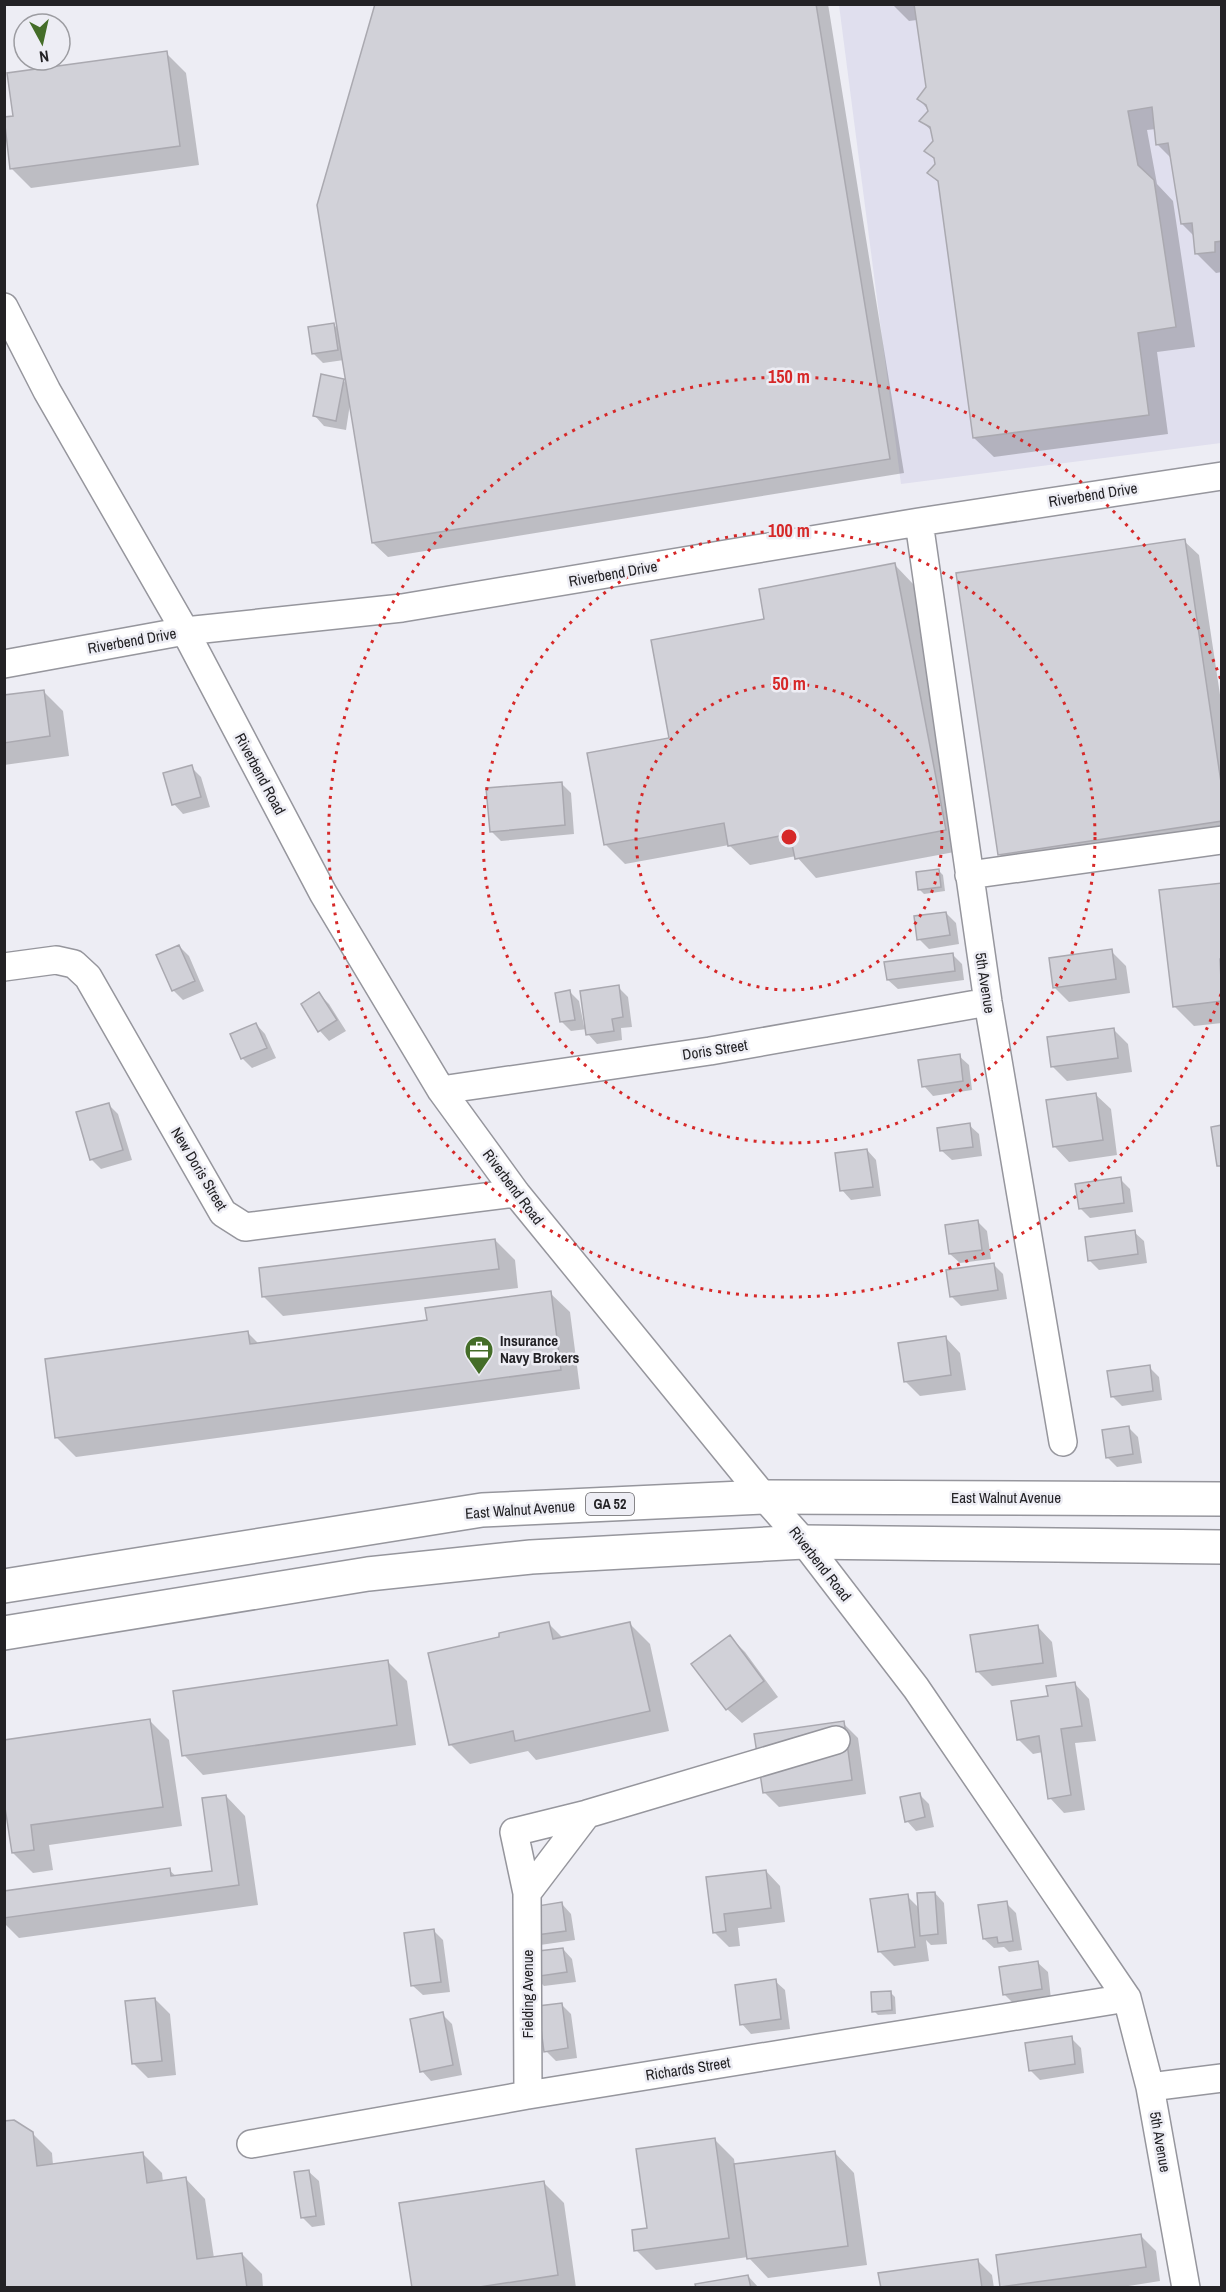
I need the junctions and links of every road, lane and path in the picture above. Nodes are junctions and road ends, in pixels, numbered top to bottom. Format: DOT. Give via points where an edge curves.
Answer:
graph roads {
  1 [pos="4,307"];
  2 [pos="1221,476"];
  3 [pos="919,522"];
  4 [pos="185,632"];
  5 [pos="4,664"];
  6 [pos="1221,840"];
  7 [pos="969,875"];
  8 [pos="4,967"];
  9 [pos="988,1002"];
  10 [pos="441,1090"];
  11 [pos="516,1193"];
  12 [pos="1063,1442"];
  13 [pos="764,1497"];
  14 [pos="1221,1499"];
  15 [pos="804,1542"];
  16 [pos="1221,1547"];
  17 [pos="4,1586"];
  18 [pos="4,1633"];
  19 [pos="836,1740"];
  20 [pos="587,1814"];
  21 [pos="514,1832"];
  22 [pos="554,1858"];
  23 [pos="527,1893"];
  24 [pos="1127,1998"];
  25 [pos="1221,2078"];
  26 [pos="1150,2087"];
  27 [pos="528,2095"];
  28 [pos="251,2144"];
  29 [pos="1186,2288"];
  1 -- 4 [label="street, Riverbend Road" via="47,391"];
  2 -- 3 [label="street, Riverbend Drive"];
  3 -- 4 [label="street, Riverbend Drive" via="370,613"];
  3 -- 7 [label="street, 5th Avenue"];
  4 -- 5 [label="street, Riverbend Drive"];
  4 -- 10 [label="street, Riverbend Road" via="323,893"];
  6 -- 7 [label="street"];
  7 -- 9 [label="street, 5th Avenue"];
  8 -- 11 [label="street, New Doris Street" via="56,960 74,964 88,977 223,1213 245,1227"];
  9 -- 10 [label="street, Doris Street" via="710,1051"];
  9 -- 12 [label="street, 5th Avenue"];
  10 -- 11 [label="street, Riverbend Road"];
  11 -- 13 [label="street, Riverbend Road"];
  13 -- 14 [label="main road, East Walnut Avenue / GA 52"];
  13 -- 15 [label="street, Riverbend Road"];
  13 -- 17 [label="main road, East Walnut Avenue / GA 52" via="482,1510"];
  15 -- 16 [label="main road"];
  15 -- 18 [label="main road" via="531,1557 368,1574"];
  15 -- 24 [label="street, Riverbend Road" via="916,1688"];
  19 -- 20 [label="street"];
  20 -- 21 [label="street"];
  20 -- 22 [label="street"];
  21 -- 22 [label="street"];
  21 -- 23 [label="street, Fielding Avenue"];
  22 -- 23 [label="street"];
  23 -- 27 [label="street, Fielding Avenue"];
  24 -- 26 [label="street, 5th Avenue"];
  24 -- 27 [label="street, Richards Street"];
  25 -- 26 [label="street"];
  26 -- 29 [label="street, 5th Avenue"];
  27 -- 28 [label="street, Richards Street"];
}
